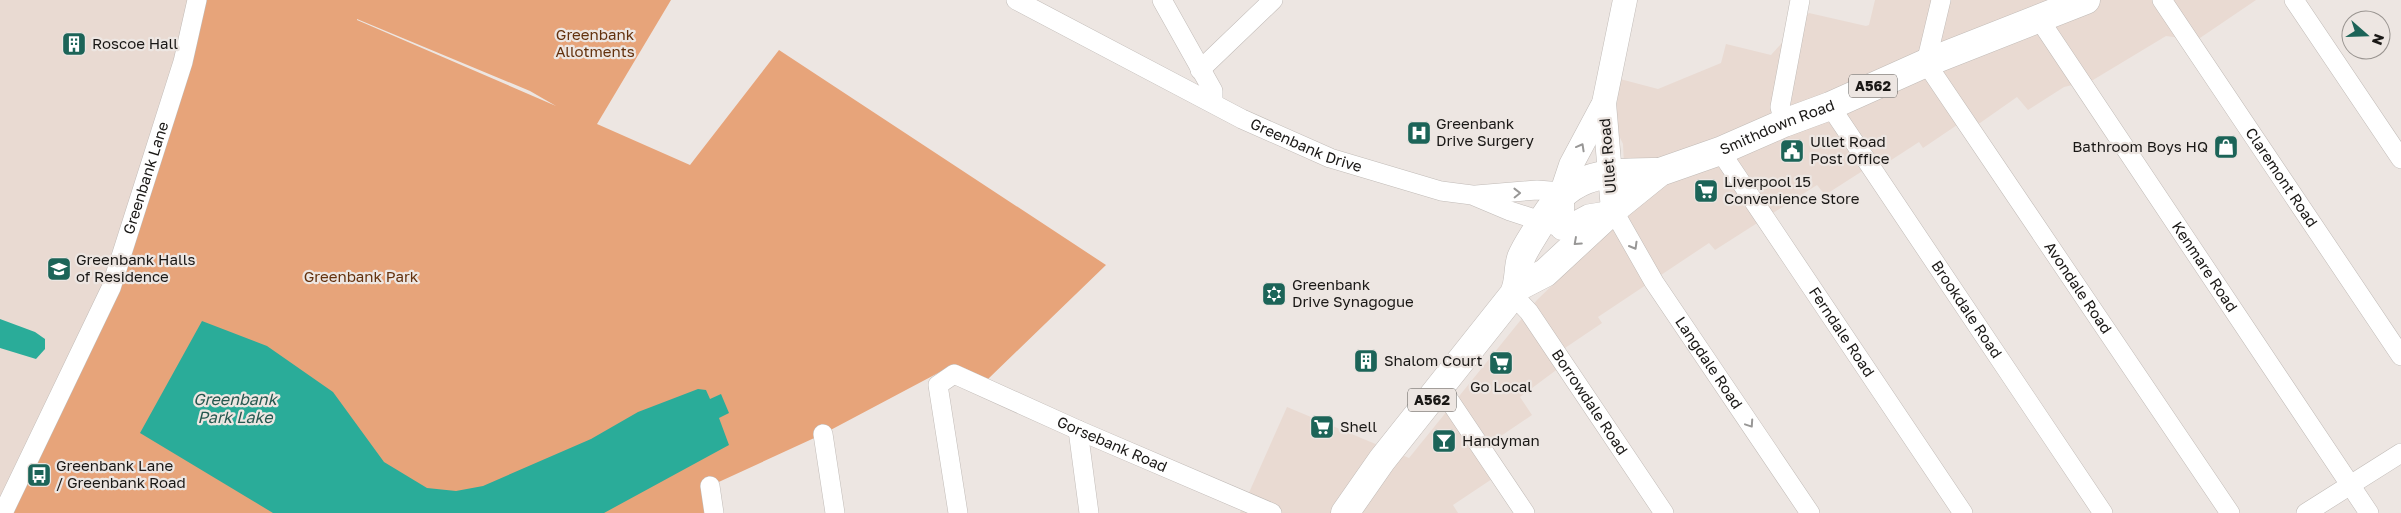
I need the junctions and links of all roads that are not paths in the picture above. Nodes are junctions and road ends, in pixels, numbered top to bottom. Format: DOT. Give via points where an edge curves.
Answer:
graph roads {
  1 [pos="197,0"];
  2 [pos="1016,0"];
  3 [pos="1162,0"];
  4 [pos="1273,0"];
  5 [pos="1625,0"];
  6 [pos="1800,0"];
  7 [pos="1941,0"];
  8 [pos="2084,0"];
  9 [pos="2162,0"];
  10 [pos="2294,0"];
  11 [pos="2039,19"];
  12 [pos="1926,63"];
  13 [pos="1200,70"];
  14 [pos="1214,103"];
  15 [pos="1604,103"];
  16 [pos="1830,106"];
  17 [pos="1784,123"];
  18 [pos="1720,151"];
  19 [pos="2401,159"];
  20 [pos="1660,172"];
  21 [pos="1609,173"];
  22 [pos="1562,192"];
  23 [pos="1472,195"];
  24 [pos="1613,210"];
  25 [pos="1552,225"];
  26 [pos="1515,291"];
  27 [pos="2401,356"];
  28 [pos="1441,388"];
  29 [pos="1078,430"];
  30 [pos="823,434"];
  31 [pos="2401,453"];
  32 [pos="710,486"];
  33 [pos="2351,486"];
  34 [pos="3,513"];
  35 [pos="714,513"];
  36 [pos="835,513"];
  37 [pos="958,513"];
  38 [pos="1089,513"];
  39 [pos="1272,513"];
  40 [pos="1346,513"];
  41 [pos="1525,513"];
  42 [pos="1664,513"];
  43 [pos="1810,513"];
  44 [pos="1963,513"];
  45 [pos="2103,513"];
  46 [pos="2230,513"];
  47 [pos="2306,513"];
  48 [pos="2369,513"];
  1 -- 34 [label="street, Greenbank Lane" via="183,62 112,288"];
  2 -- 14 [label="street, Greenbank Drive"];
  3 -- 13 [label="street"];
  4 -- 13 [label="street"];
  5 -- 15 [label="main road, Ullet Road"];
  6 -- 17 [label="street" via="1780,107"];
  7 -- 12 [label="street"];
  8 -- 11 [label="highway, Smithdown Road / A562"];
  9 -- 27 [label="street, Claremont Road"];
  10 -- 19 [label="street"];
  11 -- 12 [label="highway, Smithdown Road / A562"];
  11 -- 33 [label="street, Kenmare Road"];
  12 -- 16 [label="highway, Smithdown Road / A562"];
  12 -- 46 [label="street, Avondale Road"];
  13 -- 14 [label="street" via="1213,91"];
  14 -- 23 [label="street, Greenbank Drive" via="1330,158 1441,191"];
  15 -- 21 [label="main road, Ullet Road"];
  22 -- 15 [label="main road, Ullet Road, one-way" via="1571,166"];
  16 -- 17 [label="highway, Smithdown Road / A562"];
  16 -- 45 [label="street, Brookdale Road"];
  17 -- 18 [label="highway, Smithdown Road / A562"];
  18 -- 20 [label="highway, Smithdown Road / A562"];
  18 -- 44 [label="street, Ferndale Road"];
  20 -- 21 [label="highway, Smithdown Road / A562"];
  20 -- 24 [label="highway, Smithdown Road / A562"];
  21 -- 22 [label="highway, Smithdown Road / A562"];
  21 -- 24 [label="main road, Ullet Road"];
  23 -- 22 [label="street, one-way" via="1537,190"];
  22 -- 25 [label="highway, Smithdown Road / A562"];
  23 -- 25 [label="street, Greenbank Drive"];
  24 -- 25 [label="street"];
  24 -- 26 [label="highway, Smithdown Road / A562, one-way" via="1545,273"];
  24 -- 43 [label="street, Langdale Road, one-way" via="1654,282"];
  25 -- 26 [label="highway, Smithdown Road / A562" via="1521,259"];
  26 -- 28 [label="highway, Smithdown Road / A562"];
  26 -- 42 [label="street, Borrowdale Road"];
  28 -- 40 [label="highway, Smithdown Road / A562" via="1382,460"];
  28 -- 41 [label="street"];
  29 -- 37 [label="street, Gorsebank Road" via="954,374 938,385"];
  29 -- 38 [label="street"];
  29 -- 39 [label="street, Gorsebank Road"];
  30 -- 36 [label="street"];
  31 -- 33 [label="street"];
  32 -- 35 [label="street"];
  33 -- 47 [label="street"];
  33 -- 48 [label="street, Kenmare Road"];
}
